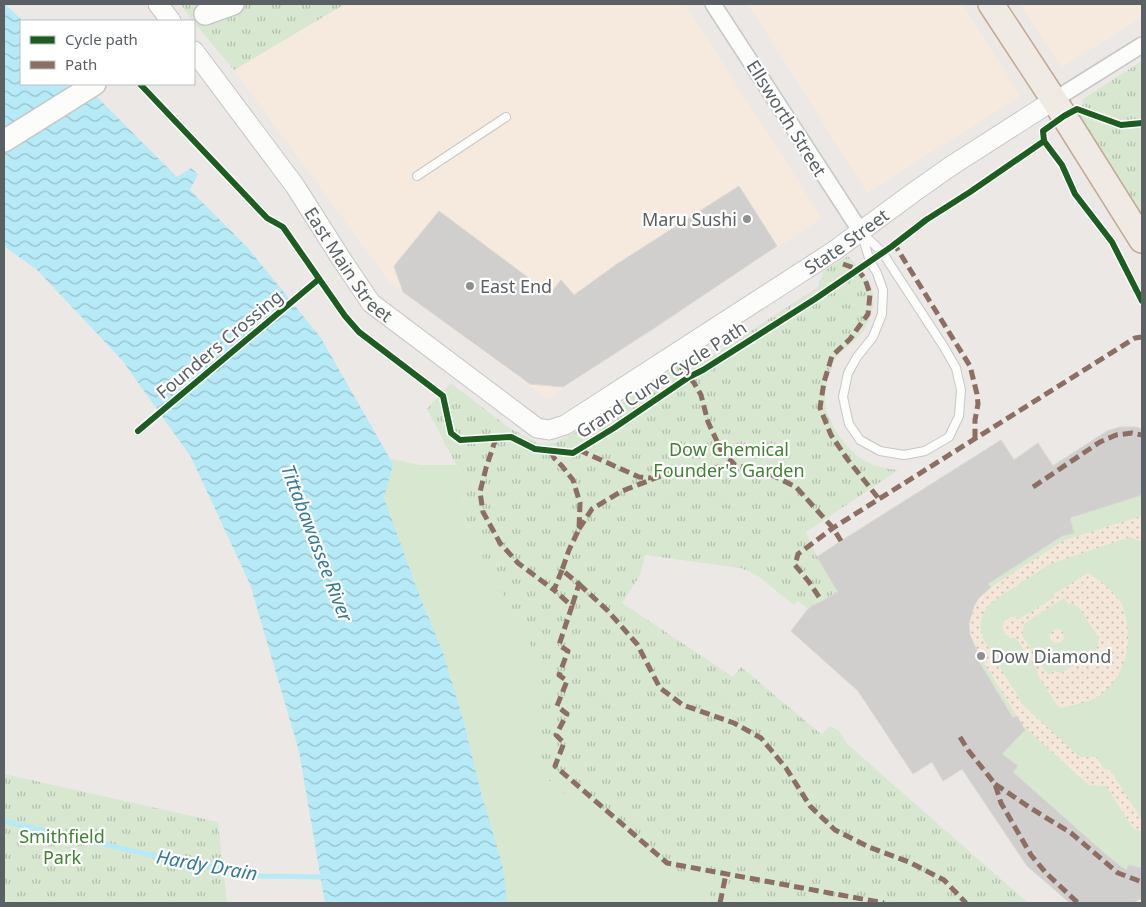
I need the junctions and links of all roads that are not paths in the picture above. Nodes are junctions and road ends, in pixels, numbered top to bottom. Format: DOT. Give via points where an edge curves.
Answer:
graph roads {
  1 [pos="158,4"];
  2 [pos="233,4"];
  3 [pos="713,4"];
  4 [pos="992,4"];
  5 [pos="205,13"];
  6 [pos="170,20"];
  7 [pos="1142,45"];
  8 [pos="195,52"];
  9 [pos="93,85"];
  10 [pos="1054,100"];
  11 [pos="506,117"];
  12 [pos="4,141"];
  13 [pos="417,176"];
  14 [pos="861,232"];
  15 [pos="1142,240"];
  16 [pos="548,430"];
  1 -- 6 [label="street"];
  2 -- 5 [label="main road"];
  3 -- 14 [label="street, Ellsworth Street"];
  4 -- 10 [label="highway"];
  7 -- 10 [label="street, State Street"];
  8 -- 16 [label="street, East Main Street" via="295,186 371,303 537,428"];
  9 -- 12 [label="main road"];
  10 -- 14 [label="street, State Street" via="952,166"];
  10 -- 15 [label="highway"];
  11 -- 13 [label="lane"];
  14 -- 14 [label="lane" via="883,290 882,314 872,337 848,373 842,397 849,424 860,440 880,451 904,455 925,451 949,437 959,416 961,390 956,368 882,252"];
  14 -- 16 [label="street, State Street" via="565,425"];
}
